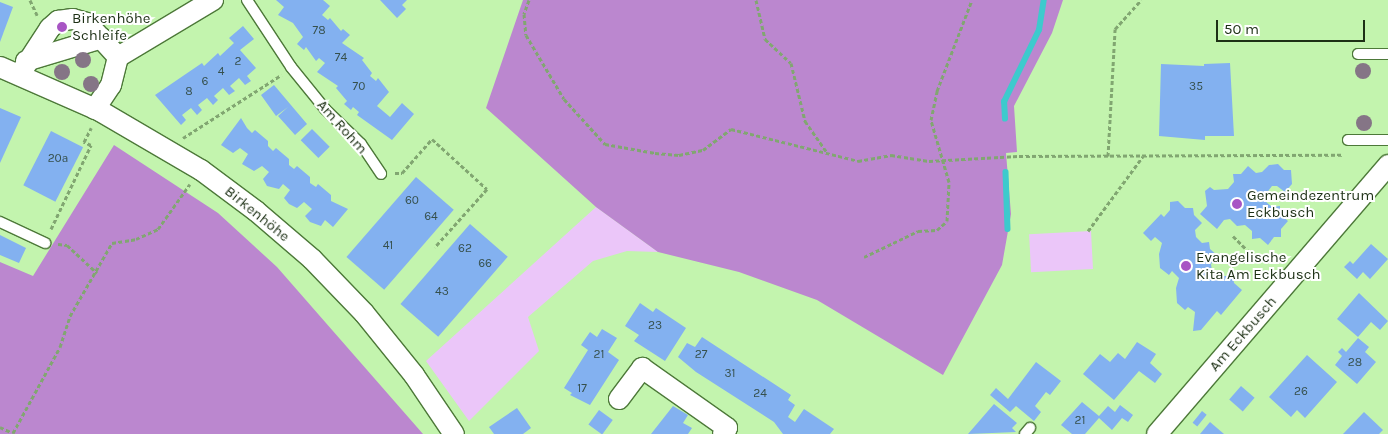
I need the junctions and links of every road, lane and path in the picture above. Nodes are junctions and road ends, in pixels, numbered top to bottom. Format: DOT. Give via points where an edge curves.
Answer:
graph roads {
  1 [pos="213,0"];
  2 [pos="247,0"];
  3 [pos="529,0"];
  4 [pos="756,0"];
  5 [pos="972,0"];
  6 [pos="1141,0"];
  7 [pos="102,38"];
  8 [pos="1358,54"];
  9 [pos="1388,54"];
  10 [pos="118,57"];
  11 [pos="0,67"];
  12 [pos="23,67"];
  13 [pos="291,67"];
  14 [pos="98,110"];
  15 [pos="1348,140"];
  16 [pos="1388,140"];
  17 [pos="164,149"];
  18 [pos="826,152"];
  19 [pos="1351,155"];
  20 [pos="1108,156"];
  21 [pos="1143,156"];
  22 [pos="944,161"];
  23 [pos="1388,165"];
  24 [pos="201,170"];
  25 [pos="381,174"];
  26 [pos="0,222"];
  27 [pos="1088,231"];
  28 [pos="1233,236"];
  29 [pos="44,243"];
  30 [pos="435,247"];
  31 [pos="864,257"];
  32 [pos="1300,268"];
  33 [pos="97,273"];
  34 [pos="619,399"];
  35 [pos="0,427"];
  36 [pos="728,432"];
  37 [pos="13,433"];
  38 [pos="454,434"];
  39 [pos="1157,434"];
  1 -- 10 [label="street"];
  2 -- 13 [label="lane, Am Rohm"];
  3 -- 18 [label="path" via="524,14 526,35 564,99 605,144 679,155 703,150 731,129"];
  4 -- 18 [label="path" via="766,39 791,63 806,121"];
  5 -- 22 [label="path" via="934,101 931,129"];
  6 -- 20 [label="path" via="1115,29"];
  7 -- 10 [label="street"];
  7 -- 12 [label="street"];
  7 -- 12 [label="street" via="88,23 58,21"];
  8 -- 9 [label="lane"];
  10 -- 14 [label="street" via="111,85"];
  11 -- 12 [label="street, Birkenhöhe"];
  12 -- 14 [label="street, Birkenhöhe"];
  13 -- 17 [label="path" via="259,92"];
  13 -- 25 [label="lane, Am Rohm" via="325,109 361,144"];
  14 -- 17 [label="street, Birkenhöhe"];
  14 -- 29 [label="path" via="84,142 91,145"];
  15 -- 16 [label="lane"];
  17 -- 24 [label="street, Birkenhöhe"];
  18 -- 22 [label="path" via="858,161 891,155"];
  19 -- 21 [label="path"];
  20 -- 21 [label="path"];
  20 -- 22 [label="path"];
  21 -- 27 [label="path"];
  22 -- 31 [label="path" via="949,192 944,226 906,236"];
  23 -- 32 [label="street, Am Eckbusch"];
  24 -- 33 [label="path" via="158,229 136,239 112,242"];
  24 -- 38 [label="street, Birkenhöhe" via="256,211 332,279 414,375"];
  25 -- 30 [label="path" via="402,173 432,139 487,188"];
  26 -- 29 [label="lane"];
  28 -- 32 [label="path" via="1251,254"];
  29 -- 33 [label="path" via="67,245"];
  32 -- 39 [label="street, Am Eckbusch"];
  33 -- 37 [label="path" via="70,316 60,347"];
  34 -- 36 [label="street" via="642,368"];
  35 -- 37 [label="path"];
}
